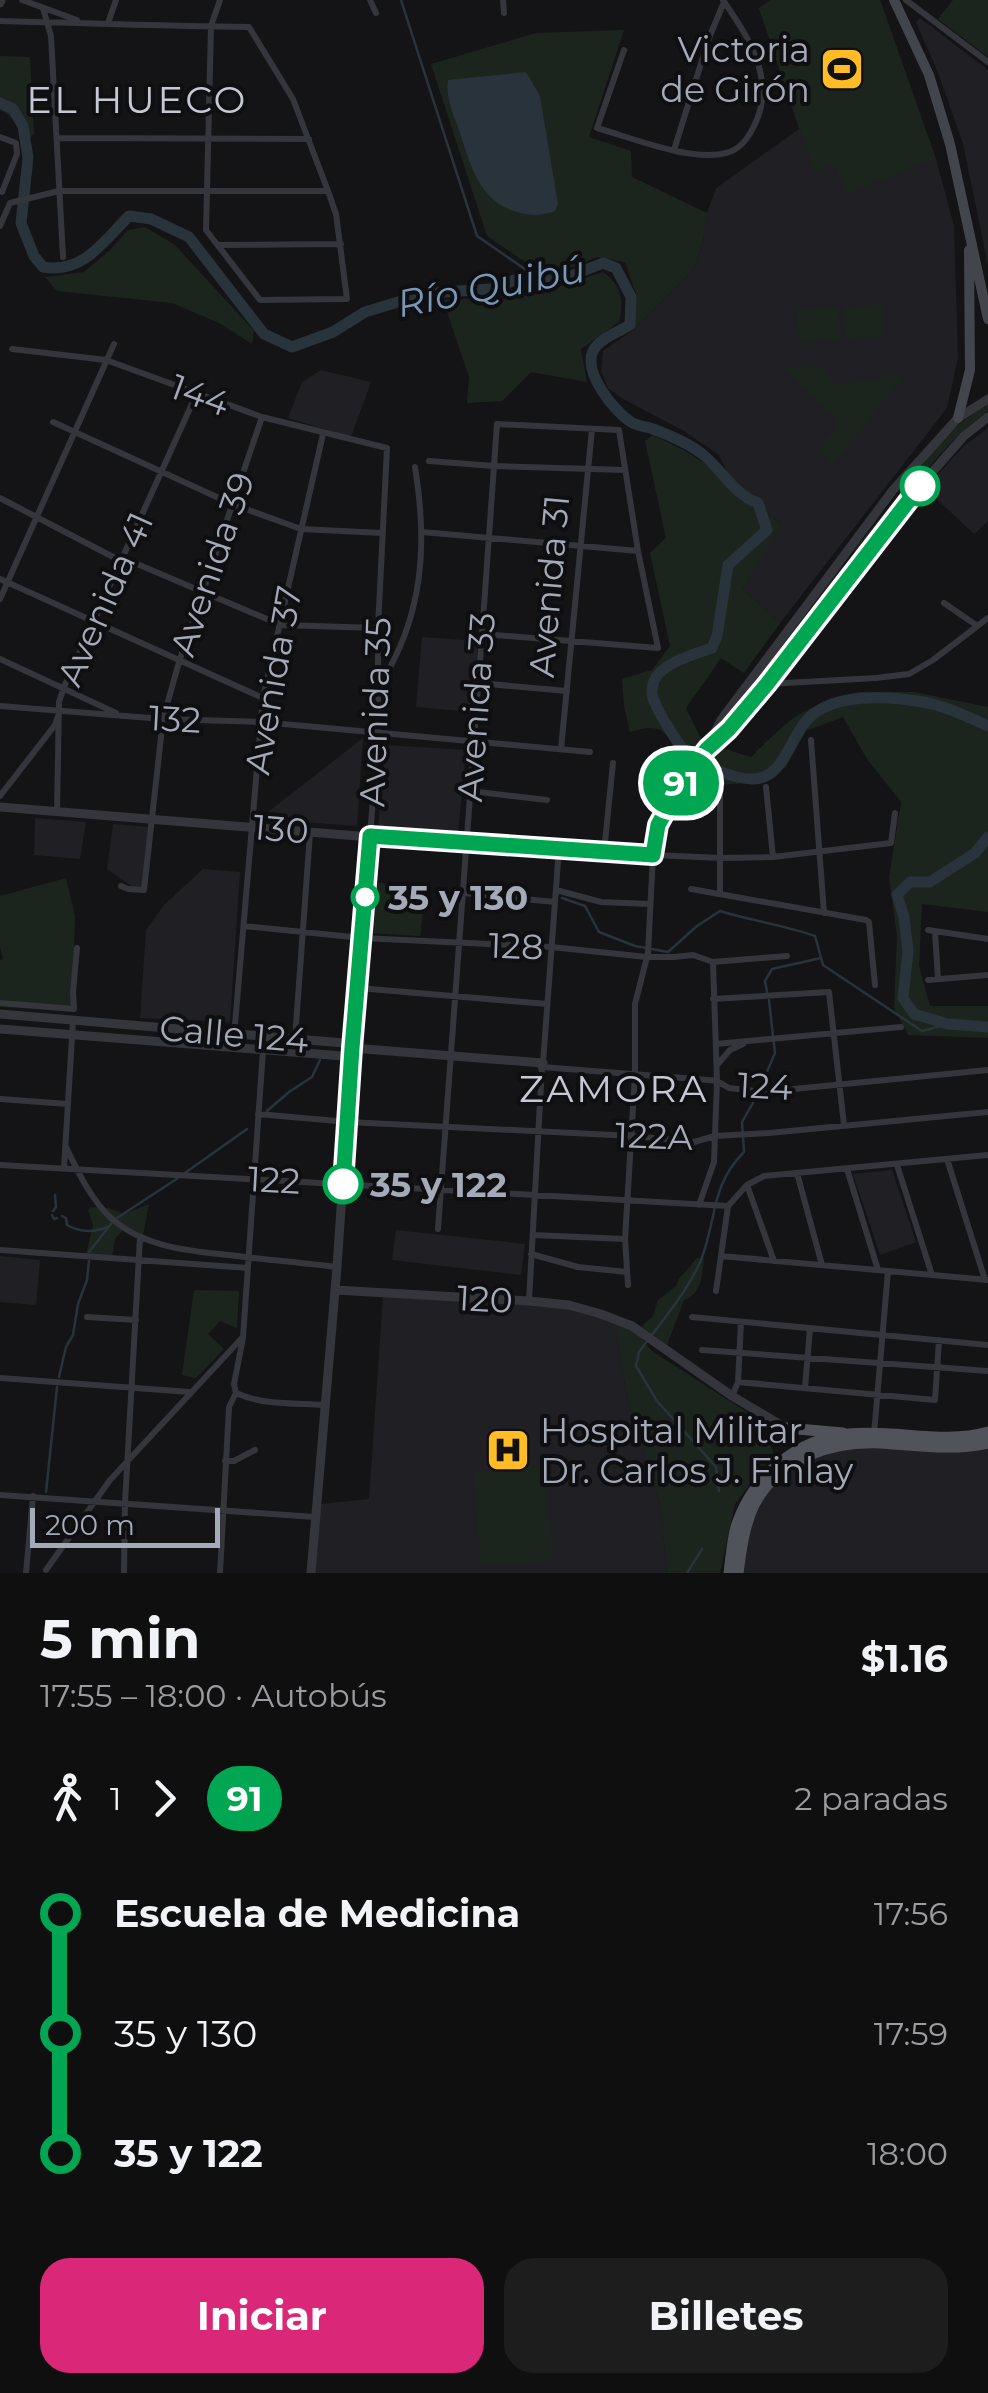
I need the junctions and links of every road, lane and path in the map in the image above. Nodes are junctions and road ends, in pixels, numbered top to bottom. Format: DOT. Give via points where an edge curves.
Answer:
graph roads {
  1 [pos="22,0"];
  2 [pos="116,0"];
  3 [pos="220,0"];
  4 [pos="370,0"];
  5 [pos="503,0"];
  6 [pos="894,0"];
  7 [pos="906,0"];
  8 [pos="724,1"];
  9 [pos="43,8"];
  10 [pos="376,12"];
  11 [pos="504,14"];
  12 [pos="0,21"];
  13 [pos="48,22"];
  14 [pos="86,23"];
  15 [pos="108,23"];
  16 [pos="210,26"];
  17 [pos="624,50"];
  18 [pos="988,62"];
  19 [pos="0,137"];
  20 [pos="57,138"];
  21 [pos="208,138"];
  22 [pos="308,139"];
  23 [pos="674,150"];
  24 [pos="328,191"];
  25 [pos="1,192"];
  26 [pos="59,192"];
  27 [pos="208,193"];
  28 [pos="14,202"];
  29 [pos="968,224"];
  30 [pos="0,226"];
  31 [pos="341,244"];
  32 [pos="218,245"];
  33 [pos="64,258"];
  34 [pos="988,319"];
  35 [pos="114,344"];
  36 [pos="12,349"];
  37 [pos="106,360"];
  38 [pos="196,395"];
  39 [pos="988,398"];
  40 [pos="262,417"];
  41 [pos="988,417"];
  42 [pos="958,418"];
  43 [pos="52,422"];
  44 [pos="592,429"];
  45 [pos="74,430"];
  46 [pos="322,434"];
  47 [pos="386,448"];
  48 [pos="429,461"];
  49 [pos="494,466"];
  50 [pos="414,467"];
  51 [pos="588,468"];
  52 [pos="625,470"];
  53 [pos="162,471"];
  54 [pos="0,498"];
  55 [pos="232,504"];
  56 [pos="36,517"];
  57 [pos="301,529"];
  58 [pos="422,532"];
  59 [pos="382,533"];
  60 [pos="489,538"];
  61 [pos="580,546"];
  62 [pos="638,551"];
  63 [pos="844,556"];
  64 [pos="122,559"];
  65 [pos="858,565"];
  66 [pos="4,581"];
  67 [pos="202,593"];
  68 [pos="0,598"];
  69 [pos="944,604"];
  70 [pos="988,618"];
  71 [pos="94,622"];
  72 [pos="281,624"];
  73 [pos="976,626"];
  74 [pos="378,628"];
  75 [pos="482,634"];
  76 [pos="572,641"];
  77 [pos="0,658"];
  78 [pos="178,662"];
  79 [pos="754,676"];
  80 [pos="478,684"];
  81 [pos="767,684"];
  82 [pos="64,687"];
  83 [pos="378,688"];
  84 [pos="567,691"];
  85 [pos="263,698"];
  86 [pos="0,704"];
  87 [pos="60,710"];
  88 [pos="121,716"];
  89 [pos="163,718"];
  90 [pos="261,722"];
  91 [pos="378,733"];
  92 [pos="811,740"];
  93 [pos="474,742"];
  94 [pos="561,749"];
  95 [pos="707,749"];
  96 [pos="590,752"];
  97 [pos="613,763"];
  98 [pos="766,786"];
  99 [pos="470,791"];
  100 [pos="720,795"];
  101 [pos="0,796"];
  102 [pos="547,800"];
  103 [pos="0,807"];
  104 [pos="57,812"];
  105 [pos="895,812"];
  106 [pos="153,820"];
  107 [pos="252,826"];
  108 [pos="310,832"];
  109 [pos="370,836"];
  110 [pos="466,841"];
  111 [pos="559,848"];
  112 [pos="604,852"];
  113 [pos="820,853"];
  114 [pos="653,855"];
  115 [pos="773,857"];
  116 [pos="721,858"];
  117 [pos="120,886"];
  118 [pos="692,888"];
  119 [pos="556,890"];
  120 [pos="463,894"];
  121 [pos="720,894"];
  122 [pos="555,902"];
  123 [pos="650,904"];
  124 [pos="824,913"];
  125 [pos="244,926"];
  126 [pos="302,932"];
  127 [pos="362,938"];
  128 [pos="988,940"];
  129 [pos="459,944"];
  130 [pos="551,947"];
  131 [pos="78,948"];
  132 [pos="648,952"];
  133 [pos="787,956"];
  134 [pos="713,962"];
  135 [pos="988,975"];
  136 [pos="938,979"];
  137 [pos="928,980"];
  138 [pos="884,981"];
  139 [pos="358,988"];
  140 [pos="455,996"];
  141 [pos="713,1000"];
  142 [pos="0,1003"];
  143 [pos="547,1004"];
  144 [pos="0,1014"];
  145 [pos="73,1021"];
  146 [pos="901,1027"];
  147 [pos="0,1029"];
  148 [pos="72,1034"];
  149 [pos="235,1034"];
  150 [pos="833,1034"];
  151 [pos="295,1039"];
  152 [pos="748,1042"];
  153 [pos="716,1044"];
  154 [pos="234,1048"];
  155 [pos="352,1048"];
  156 [pos="263,1050"];
  157 [pos="451,1056"];
  158 [pos="543,1065"];
  159 [pos="716,1066"];
  160 [pos="988,1070"];
  161 [pos="636,1075"];
  162 [pos="717,1081"];
  163 [pos="840,1084"];
  164 [pos="0,1098"];
  165 [pos="68,1104"];
  166 [pos="988,1112"];
  167 [pos="258,1114"];
  168 [pos="348,1122"];
  169 [pos="844,1125"];
  170 [pos="446,1127"];
  171 [pos="539,1131"];
  172 [pos="632,1136"];
  173 [pos="714,1136"];
  174 [pos="66,1148"];
  175 [pos="988,1155"];
  176 [pos="947,1159"];
  177 [pos="0,1165"];
  178 [pos="898,1165"];
  179 [pos="64,1168"];
  180 [pos="76,1169"];
  181 [pos="847,1169"];
  182 [pos="798,1173"];
  183 [pos="255,1179"];
  184 [pos="343,1184"];
  185 [pos="747,1185"];
  186 [pos="441,1190"];
  187 [pos="535,1195"];
  188 [pos="627,1200"];
  189 [pos="698,1206"];
  190 [pos="724,1206"];
  191 [pos="438,1230"];
  192 [pos="532,1234"];
  193 [pos="140,1238"];
  194 [pos="625,1239"];
  195 [pos="0,1250"];
  196 [pos="532,1254"];
  197 [pos="720,1256"];
  198 [pos="248,1258"];
  199 [pos="139,1261"];
  200 [pos="774,1261"];
  201 [pos="337,1266"];
  202 [pos="822,1266"];
  203 [pos="248,1268"];
  204 [pos="878,1270"];
  205 [pos="888,1271"];
  206 [pos="627,1272"];
  207 [pos="932,1275"];
  208 [pos="986,1280"];
  209 [pos="628,1285"];
  210 [pos="335,1290"];
  211 [pos="716,1291"];
  212 [pos="359,1292"];
  213 [pos="529,1301"];
  214 [pos="332,1313"];
  215 [pos="87,1317"];
  216 [pos="692,1317"];
  217 [pos="136,1320"];
  218 [pos="741,1322"];
  219 [pos="810,1328"];
  220 [pos="882,1335"];
  221 [pos="242,1338"];
  222 [pos="938,1340"];
  223 [pos="988,1344"];
  224 [pos="702,1350"];
  225 [pos="740,1352"];
  226 [pos="808,1358"];
  227 [pos="880,1363"];
  228 [pos="938,1366"];
  229 [pos="988,1372"];
  230 [pos="0,1378"];
  231 [pos="738,1382"];
  232 [pos="133,1388"];
  233 [pos="805,1388"];
  234 [pos="191,1392"];
  235 [pos="236,1393"];
  236 [pos="878,1394"];
  237 [pos="732,1396"];
  238 [pos="324,1405"];
  239 [pos="786,1428"];
  240 [pos="988,1432"];
  241 [pos="874,1434"];
  242 [pos="818,1440"];
  243 [pos="988,1442"];
  244 [pos="255,1450"];
  245 [pos="784,1458"];
  246 [pos="226,1461"];
  247 [pos="128,1462"];
  248 [pos="0,1495"];
  249 [pos="33,1496"];
  250 [pos="94,1500"];
  251 [pos="125,1503"];
  252 [pos="222,1510"];
  253 [pos="315,1517"];
  254 [pos="46,1570"];
  255 [pos="26,1573"];
  256 [pos="124,1573"];
  257 [pos="220,1573"];
  258 [pos="311,1573"];
  259 [pos="729,1573"];
  260 [pos="738,1573"];
  1 -- 9 [label="street"];
  2 -- 15 [label="street"];
  3 -- 16 [label="street"];
  4 -- 10 [label="street"];
  5 -- 11 [label="street"];
  6 -- 29 [label="main road" via="929,75"];
  7 -- 18 [label="street"];
  8 -- 23 [label="street"];
  8 -- 23 [label="street" via="756,55 763,82 756,124 744,144 726,153"];
  9 -- 13 [label="street"];
  9 -- 14 [label="street"];
  12 -- 13 [label="street"];
  13 -- 14 [label="street"];
  13 -- 20 [label="street"];
  14 -- 15 [label="street"];
  15 -- 16 [label="street"];
  16 -- 21 [label="street"];
  16 -- 22 [label="street" via="249,26"];
  17 -- 23 [label="street" via="597,128"];
  19 -- 25 [label="street" via="16,143 17,154"];
  20 -- 21 [label="street"];
  20 -- 26 [label="street"];
  21 -- 22 [label="street"];
  21 -- 27 [label="street"];
  22 -- 24 [label="street"];
  24 -- 27 [label="street"];
  24 -- 31 [label="street"];
  25 -- 28 [label="street"];
  26 -- 27 [label="street"];
  26 -- 28 [label="street"];
  26 -- 33 [label="street"];
  27 -- 32 [label="street" via="206,230"];
  28 -- 30 [label="street"];
  29 -- 34 [label="main road"];
  29 -- 42 [label="main road" via="970,370"];
  31 -- 32 [label="street"];
  31 -- 32 [label="street" via="348,299 260,300"];
  35 -- 37 [label="street"];
  36 -- 37 [label="street, 144"];
  37 -- 38 [label="street, 144"];
  37 -- 45 [label="street"];
  38 -- 40 [label="street, 144"];
  38 -- 53 [label="street, Avenida 41"];
  39 -- 42 [label="street"];
  40 -- 46 [label="street, 144"];
  40 -- 55 [label="street, Avenida 39"];
  41 -- 65 [label="street" via="964,436"];
  42 -- 63 [label="street"];
  43 -- 45 [label="street"];
  44 -- 49 [label="street, Avenida 33" via="497,424"];
  44 -- 51 [label="street, Avenida 31"];
  44 -- 52 [label="street" via="619,430"];
  45 -- 53 [label="street"];
  45 -- 56 [label="street"];
  46 -- 47 [label="street, 144"];
  46 -- 57 [label="street, Avenida 37"];
  47 -- 59 [label="street, Avenida 35"];
  48 -- 49 [label="street"];
  49 -- 51 [label="street"];
  49 -- 60 [label="street, Avenida 33"];
  50 -- 58 [label="street"];
  51 -- 52 [label="street"];
  51 -- 61 [label="street, Avenida 31"];
  52 -- 62 [label="street"];
  53 -- 55 [label="street"];
  53 -- 64 [label="street, Avenida 41"];
  54 -- 56 [label="street"];
  55 -- 57 [label="street"];
  55 -- 67 [label="street, Avenida 39"];
  56 -- 64 [label="street"];
  56 -- 66 [label="street"];
  57 -- 59 [label="street"];
  57 -- 72 [label="street, Avenida 37"];
  58 -- 60 [label="street"];
  58 -- 83 [label="street" via="412,617"];
  59 -- 74 [label="street, Avenida 35"];
  60 -- 61 [label="street"];
  60 -- 75 [label="street, Avenida 33"];
  61 -- 62 [label="street"];
  61 -- 76 [label="street, Avenida 31"];
  62 -- 76 [label="street" via="658,648"];
  63 -- 65 [label="street"];
  63 -- 79 [label="street"];
  64 -- 67 [label="street"];
  64 -- 71 [label="street, Avenida 41"];
  65 -- 81 [label="street"];
  66 -- 68 [label="street"];
  66 -- 71 [label="street"];
  67 -- 72 [label="street"];
  67 -- 78 [label="street, Avenida 39"];
  69 -- 73 [label="street"];
  70 -- 73 [label="street"];
  71 -- 78 [label="street"];
  71 -- 82 [label="street, Avenida 41"];
  72 -- 74 [label="street"];
  72 -- 85 [label="street, Avenida 37"];
  73 -- 81 [label="street" via="908,674"];
  74 -- 83 [label="street, Avenida 35"];
  75 -- 76 [label="street"];
  75 -- 80 [label="street, Avenida 33"];
  76 -- 84 [label="street, Avenida 31"];
  77 -- 82 [label="street"];
  78 -- 85 [label="street"];
  78 -- 89 [label="street, Avenida 39"];
  79 -- 81 [label="street"];
  79 -- 95 [label="street"];
  80 -- 84 [label="street"];
  80 -- 93 [label="street, Avenida 33"];
  81 -- 95 [label="street"];
  82 -- 87 [label="street, Avenida 41"];
  82 -- 88 [label="street"];
  83 -- 91 [label="street, Avenida 35"];
  84 -- 94 [label="street, Avenida 31"];
  85 -- 90 [label="street, Avenida 37"];
  86 -- 87 [label="street, 132"];
  87 -- 88 [label="street, 132"];
  87 -- 101 [label="street"];
  87 -- 104 [label="street, Avenida 41"];
  88 -- 89 [label="street, 132"];
  89 -- 90 [label="street, 132"];
  89 -- 106 [label="street, Avenida 39"];
  90 -- 91 [label="street, 132"];
  90 -- 107 [label="street, Avenida 37"];
  91 -- 93 [label="street, 132"];
  91 -- 109 [label="street, Avenida 35"];
  92 -- 113 [label="street"];
  93 -- 94 [label="street, 132"];
  93 -- 99 [label="street, Avenida 33"];
  94 -- 96 [label="street, 132"];
  95 -- 114 [label="street" via="672,797"];
  97 -- 112 [label="street"];
  98 -- 115 [label="street"];
  99 -- 102 [label="street"];
  99 -- 110 [label="street, Avenida 33"];
  100 -- 116 [label="street"];
  103 -- 104 [label="street, 130"];
  104 -- 106 [label="street, 130"];
  105 -- 113 [label="street, 130" via="891,843"];
  106 -- 107 [label="street, 130"];
  106 -- 117 [label="street, Avenida 39" via="144,890"];
  107 -- 108 [label="street, 130"];
  107 -- 125 [label="street, Avenida 37"];
  108 -- 109 [label="street, 130"];
  108 -- 126 [label="street"];
  109 -- 110 [label="street, 130"];
  109 -- 127 [label="street, Avenida 35"];
  110 -- 111 [label="street, 130"];
  110 -- 120 [label="street, Avenida 33"];
  111 -- 112 [label="street, 130"];
  111 -- 119 [label="street"];
  112 -- 114 [label="street, 130"];
  113 -- 115 [label="street, 130"];
  113 -- 124 [label="street"];
  114 -- 116 [label="street, 130"];
  114 -- 123 [label="street"];
  115 -- 116 [label="street, 130"];
  116 -- 121 [label="street"];
  118 -- 121 [label="street"];
  119 -- 122 [label="street"];
  119 -- 123 [label="street" via="601,902"];
  120 -- 122 [label="street"];
  120 -- 129 [label="street, Avenida 33"];
  121 -- 124 [label="street"];
  122 -- 130 [label="street"];
  123 -- 132 [label="street"];
  124 -- 138 [label="street" via="870,922 875,984"];
  125 -- 126 [label="street, 128"];
  125 -- 149 [label="street, Avenida 37"];
  126 -- 127 [label="street, 128"];
  126 -- 151 [label="street"];
  127 -- 129 [label="street, 128"];
  127 -- 139 [label="street, Avenida 35"];
  128 -- 136 [label="street" via="931,930"];
  129 -- 130 [label="street, 128"];
  129 -- 140 [label="street, Avenida 33"];
  130 -- 132 [label="street, 128"];
  130 -- 143 [label="street"];
  131 -- 142 [label="street" via="74,1009"];
  132 -- 134 [label="street, 128"];
  132 -- 161 [label="street" via="635,1004"];
  133 -- 134 [label="street, 128"];
  134 -- 141 [label="street"];
  135 -- 136 [label="street"];
  136 -- 137 [label="street"];
  139 -- 140 [label="street"];
  139 -- 155 [label="street, Avenida 35"];
  140 -- 143 [label="street"];
  140 -- 157 [label="street, Avenida 33"];
  141 -- 150 [label="street" via="829,992"];
  141 -- 153 [label="street"];
  143 -- 158 [label="street"];
  144 -- 145 [label="street, Calle 124"];
  145 -- 148 [label="street"];
  145 -- 149 [label="street, Calle 124"];
  146 -- 150 [label="street"];
  147 -- 148 [label="street, Calle 124"];
  148 -- 154 [label="street, Calle 124"];
  148 -- 165 [label="street"];
  149 -- 151 [label="street, Calle 124"];
  149 -- 154 [label="street, Avenida 37"];
  150 -- 152 [label="street"];
  150 -- 163 [label="street"];
  151 -- 155 [label="street, Calle 124"];
  152 -- 153 [label="street"];
  152 -- 159 [label="street"];
  153 -- 159 [label="street"];
  154 -- 156 [label="street, Calle 124"];
  155 -- 156 [label="street, Calle 124" via="343,1056"];
  155 -- 157 [label="street, 124"];
  155 -- 168 [label="street, Avenida 35"];
  156 -- 167 [label="street"];
  157 -- 158 [label="street, 124"];
  157 -- 170 [label="street, Avenida 33"];
  158 -- 161 [label="street, 124"];
  158 -- 171 [label="street"];
  159 -- 162 [label="street"];
  160 -- 163 [label="street, 124"];
  161 -- 162 [label="street, 124"];
  161 -- 172 [label="street"];
  162 -- 163 [label="street, 124" via="752,1092"];
  162 -- 173 [label="street"];
  163 -- 169 [label="street"];
  164 -- 165 [label="street"];
  165 -- 174 [label="street"];
  166 -- 169 [label="street, 122A"];
  167 -- 168 [label="street, 122A"];
  167 -- 183 [label="street"];
  168 -- 170 [label="street, 122A"];
  168 -- 184 [label="street, Avenida 35"];
  169 -- 173 [label="street, 122A"];
  170 -- 171 [label="street, 122A"];
  170 -- 186 [label="street, Avenida 33"];
  171 -- 172 [label="street, 122A"];
  171 -- 187 [label="street"];
  172 -- 173 [label="street, 122A" via="694,1142"];
  172 -- 188 [label="street"];
  173 -- 189 [label="street" via="714,1162"];
  174 -- 179 [label="street"];
  174 -- 180 [label="street"];
  175 -- 176 [label="street"];
  176 -- 178 [label="street"];
  176 -- 208 [label="street"];
  177 -- 179 [label="street, 122"];
  178 -- 181 [label="street"];
  178 -- 207 [label="street"];
  179 -- 180 [label="street, 122"];
  180 -- 183 [label="street, 122"];
  180 -- 193 [label="street" via="100,1206"];
  181 -- 182 [label="street"];
  181 -- 204 [label="street"];
  182 -- 185 [label="street"];
  182 -- 202 [label="street"];
  183 -- 184 [label="street, 122"];
  183 -- 198 [label="street"];
  184 -- 186 [label="street, 122"];
  184 -- 201 [label="street, Avenida 35"];
  185 -- 190 [label="street"];
  185 -- 200 [label="street"];
  186 -- 187 [label="street, 122"];
  186 -- 191 [label="street, Avenida 33"];
  187 -- 188 [label="street, 122"];
  187 -- 192 [label="street"];
  188 -- 189 [label="street, 122"];
  188 -- 194 [label="street"];
  189 -- 190 [label="street, 122"];
  190 -- 197 [label="street"];
  192 -- 194 [label="street"];
  192 -- 196 [label="street"];
  193 -- 198 [label="street"];
  193 -- 199 [label="street"];
  194 -- 206 [label="street"];
  195 -- 199 [label="street"];
  196 -- 206 [label="street"];
  196 -- 213 [label="street"];
  197 -- 200 [label="street"];
  197 -- 211 [label="street"];
  198 -- 201 [label="street"];
  198 -- 203 [label="street"];
  199 -- 203 [label="street"];
  199 -- 217 [label="street"];
  200 -- 202 [label="street"];
  201 -- 210 [label="street, Avenida 35"];
  202 -- 204 [label="street"];
  203 -- 221 [label="street"];
  204 -- 205 [label="street"];
  205 -- 207 [label="street"];
  205 -- 220 [label="street"];
  206 -- 209 [label="street"];
  207 -- 208 [label="street"];
  210 -- 212 [label="street, 120"];
  210 -- 214 [label="street, Avenida 35"];
  212 -- 213 [label="street, 120"];
  212 -- 214 [label="street" via="339,1298"];
  213 -- 237 [label="street, 120" via="632,1326"];
  214 -- 238 [label="street, Avenida 35"];
  215 -- 217 [label="street"];
  216 -- 218 [label="street"];
  217 -- 232 [label="street"];
  218 -- 219 [label="street"];
  218 -- 225 [label="street"];
  219 -- 220 [label="street"];
  219 -- 226 [label="street"];
  220 -- 222 [label="street"];
  220 -- 227 [label="street"];
  221 -- 234 [label="street"];
  221 -- 235 [label="street"];
  222 -- 223 [label="street"];
  222 -- 228 [label="street"];
  224 -- 225 [label="street"];
  225 -- 226 [label="street"];
  225 -- 231 [label="street"];
  226 -- 227 [label="street"];
  226 -- 233 [label="street"];
  227 -- 228 [label="street"];
  227 -- 236 [label="street"];
  228 -- 229 [label="street"];
  228 -- 236 [label="street" via="935,1400"];
  230 -- 232 [label="street"];
  231 -- 233 [label="street"];
  231 -- 237 [label="street"];
  232 -- 234 [label="street"];
  232 -- 247 [label="street"];
  233 -- 236 [label="street"];
  234 -- 247 [label="street"];
  235 -- 238 [label="street"];
  235 -- 246 [label="street"];
  236 -- 241 [label="street"];
  237 -- 239 [label="street, 120"];
  238 -- 253 [label="street, Avenida 35"];
  239 -- 242 [label="main road"];
  239 -- 245 [label="main road" via="794,1442"];
  240 -- 241 [label="main road" via="954,1438"];
  241 -- 242 [label="main road"];
  242 -- 243 [label="main road" via="949,1448"];
  242 -- 245 [label="main road"];
  242 -- 260 [label="main road" via="760,1496"];
  244 -- 246 [label="street"];
  245 -- 259 [label="main road" via="743,1510"];
  246 -- 252 [label="street"];
  247 -- 250 [label="street"];
  247 -- 251 [label="street"];
  248 -- 249 [label="street"];
  249 -- 250 [label="street"];
  249 -- 255 [label="street"];
  250 -- 251 [label="street"];
  250 -- 254 [label="street"];
  251 -- 252 [label="street"];
  251 -- 256 [label="street"];
  252 -- 253 [label="street"];
  252 -- 257 [label="street"];
  253 -- 258 [label="street, Avenida 35"];
}
